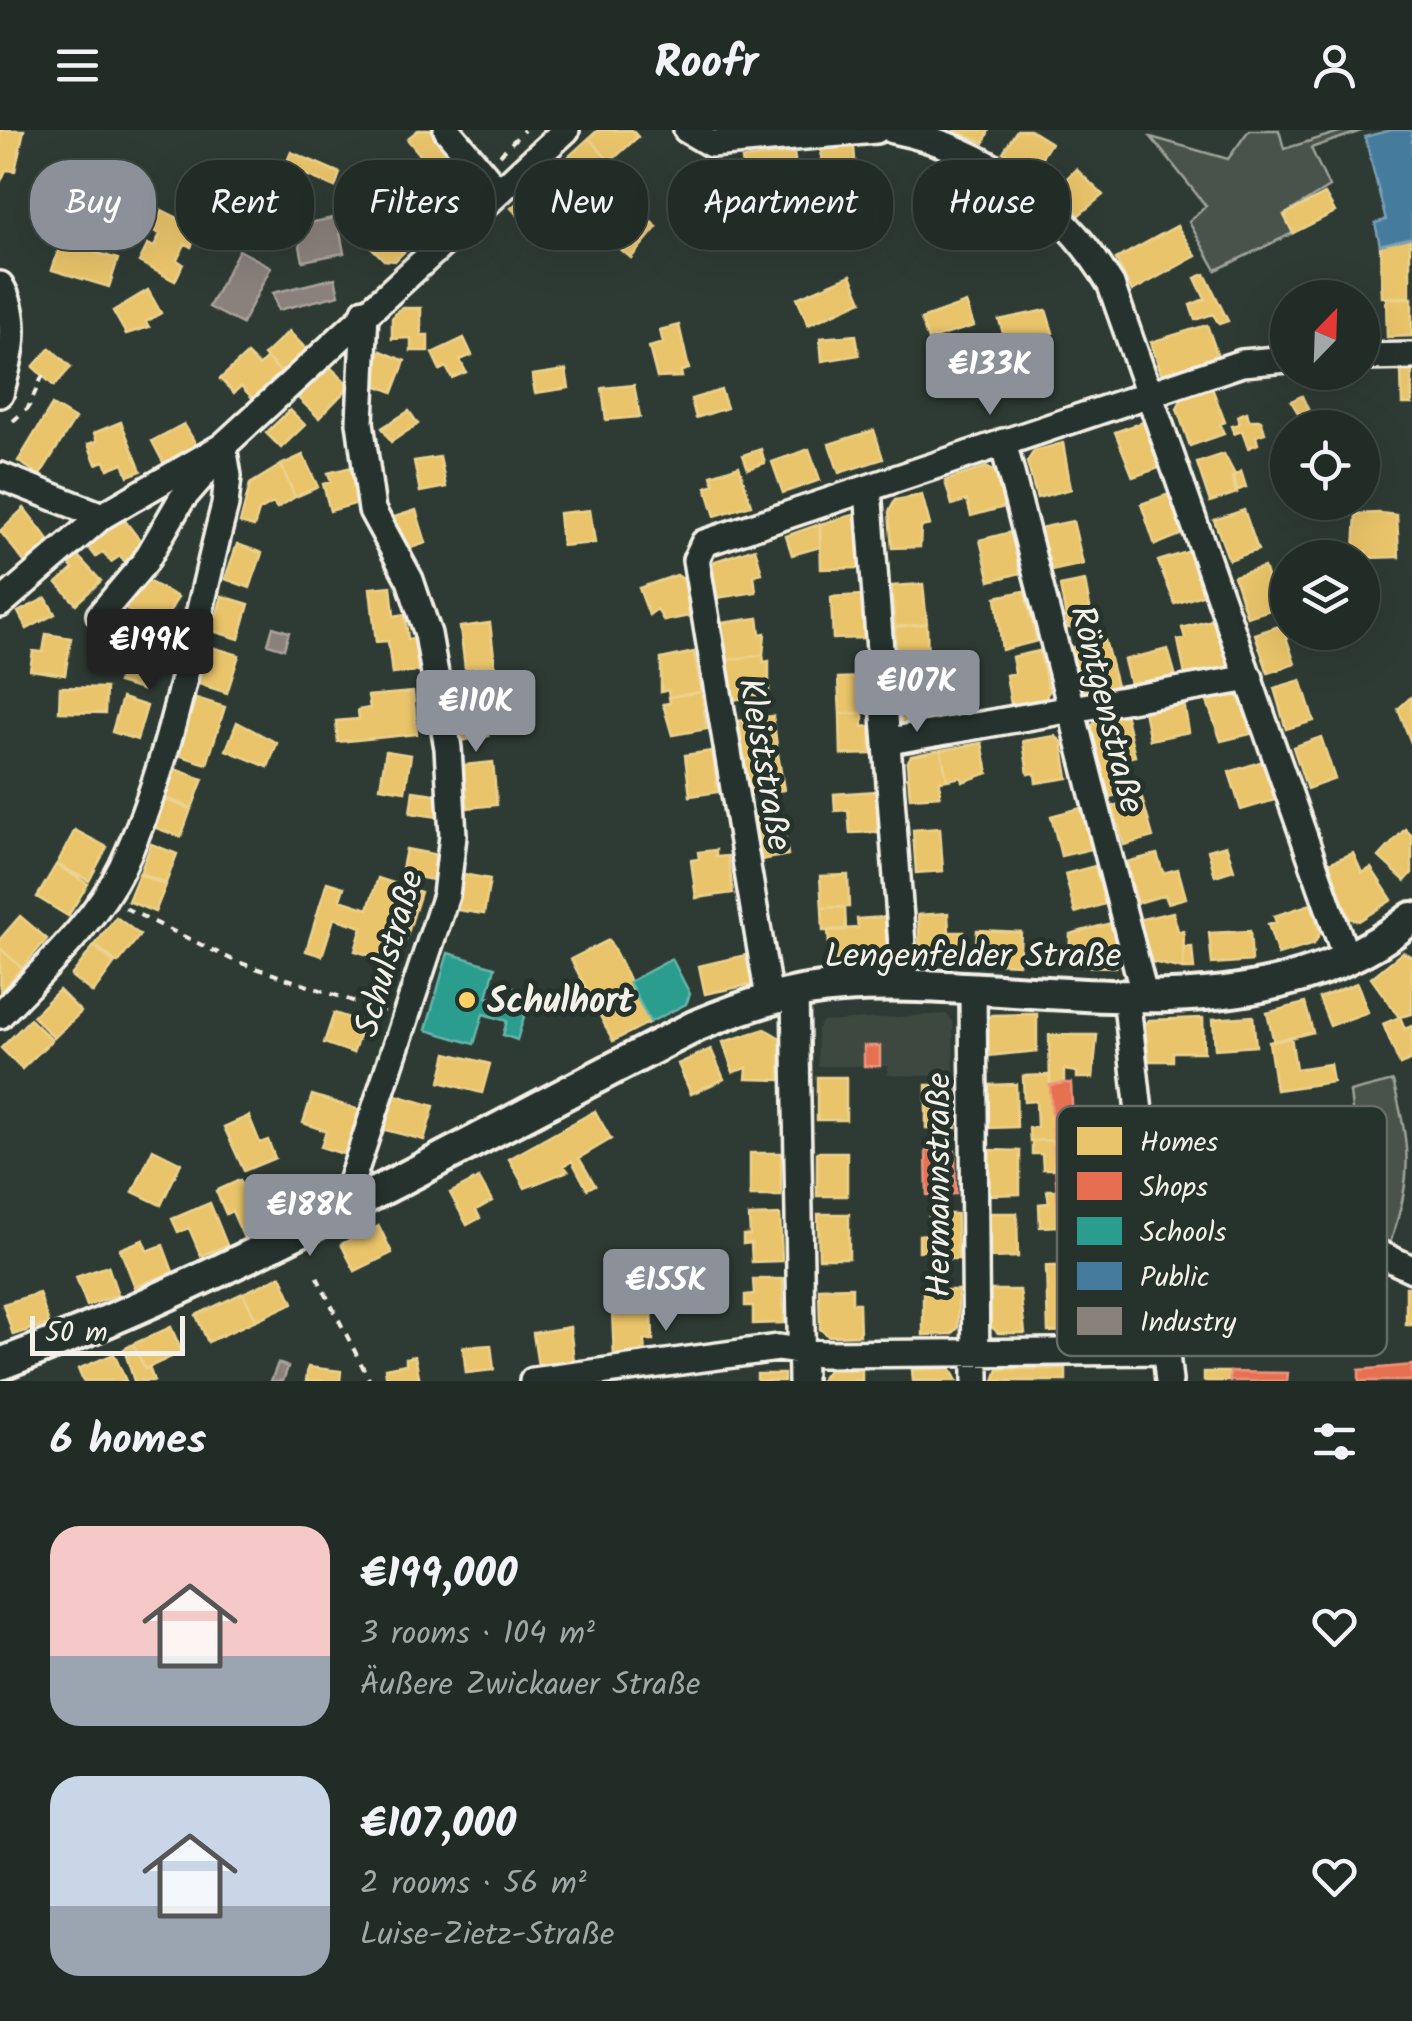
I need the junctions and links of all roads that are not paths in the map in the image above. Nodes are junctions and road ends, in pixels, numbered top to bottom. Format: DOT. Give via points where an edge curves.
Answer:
graph roads {
  1 [pos="447,130"];
  2 [pos="566,130"];
  3 [pos="687,130"];
  4 [pos="876,130"];
  5 [pos="892,130"];
  6 [pos="472,160"];
  7 [pos="495,177"];
  8 [pos="424,250"];
  9 [pos="0,286"];
  10 [pos="365,312"];
  11 [pos="1412,356"];
  12 [pos="1380,357"];
  13 [pos="1270,362"];
  14 [pos="0,394"];
  15 [pos="1152,394"];
  16 [pos="1004,442"];
  17 [pos="223,446"];
  18 [pos="0,476"];
  19 [pos="868,489"];
  20 [pos="102,516"];
  21 [pos="0,604"];
  22 [pos="100,614"];
  23 [pos="1250,678"];
  24 [pos="1073,712"];
  25 [pos="890,741"];
  26 [pos="1412,918"];
  27 [pos="1348,960"];
  28 [pos="905,985"];
  29 [pos="973,988"];
  30 [pos="1135,994"];
  31 [pos="782,996"];
  32 [pos="0,1016"];
  33 [pos="1142,1106"];
  34 [pos="356,1202"];
  35 [pos="1387,1257"];
  36 [pos="1412,1269"];
  37 [pos="802,1351"];
  38 [pos="974,1351"];
  39 [pos="1057,1351"];
  40 [pos="1167,1356"];
  41 [pos="0,1364"];
  42 [pos="533,1381"];
  43 [pos="802,1381"];
  44 [pos="976,1381"];
  45 [pos="1170,1381"];
  1 -- 6 [label="street"];
  2 -- 7 [label="street"];
  3 -- 4 [label="street" via="711,144"];
  5 -- 15 [label="street" via="954,147 1024,184 1092,252"];
  8 -- 10 [label="street"];
  9 -- 14 [label="street" via="14,336"];
  10 -- 17 [label="street"];
  10 -- 34 [label="street, Schulstraße" via="360,422 372,510 410,580 428,634 448,748 452,818 446,895 351,1182"];
  11 -- 12 [label="street"];
  13 -- 15 [label="street" via="1242,364"];
  15 -- 16 [label="street"];
  15 -- 23 [label="street"];
  16 -- 19 [label="street"];
  16 -- 24 [label="street, Röntgenstraße"];
  17 -- 20 [label="street"];
  17 -- 22 [label="street" via="181,500 146,562"];
  17 -- 32 [label="street" via="224,504 175,710 121,868 59,953"];
  18 -- 20 [label="street"];
  19 -- 25 [label="street"];
  19 -- 31 [label="street, Kleiststraße" via="704,543 696,560"];
  20 -- 21 [label="street"];
  23 -- 24 [label="street"];
  23 -- 27 [label="street"];
  24 -- 25 [label="street"];
  24 -- 30 [label="street, Röntgenstraße"];
  25 -- 28 [label="street"];
  26 -- 27 [label="main road, Lengenfelder Straße"];
  27 -- 30 [label="main road, Lengenfelder Straße" via="1281,985"];
  28 -- 29 [label="main road, Lengenfelder Straße"];
  28 -- 31 [label="main road, Lengenfelder Straße"];
  29 -- 30 [label="main road, Lengenfelder Straße"];
  29 -- 38 [label="street, Hermannstraße"];
  30 -- 33 [label="street, Röntgenstraße"];
  31 -- 34 [label="main road, Lengenfelder Straße" via="696,1026"];
  31 -- 37 [label="street, Kleiststraße"];
  34 -- 41 [label="main road, Lengenfelder Straße" via="90,1331"];
  35 -- 36 [label="street"];
  37 -- 38 [label="street"];
  37 -- 42 [label="street" via="778,1348"];
  37 -- 43 [label="street, Kleiststraße"];
  38 -- 39 [label="street"];
  38 -- 44 [label="street, Hermannstraße"];
  40 -- 45 [label="street, Röntgenstraße"];
}
